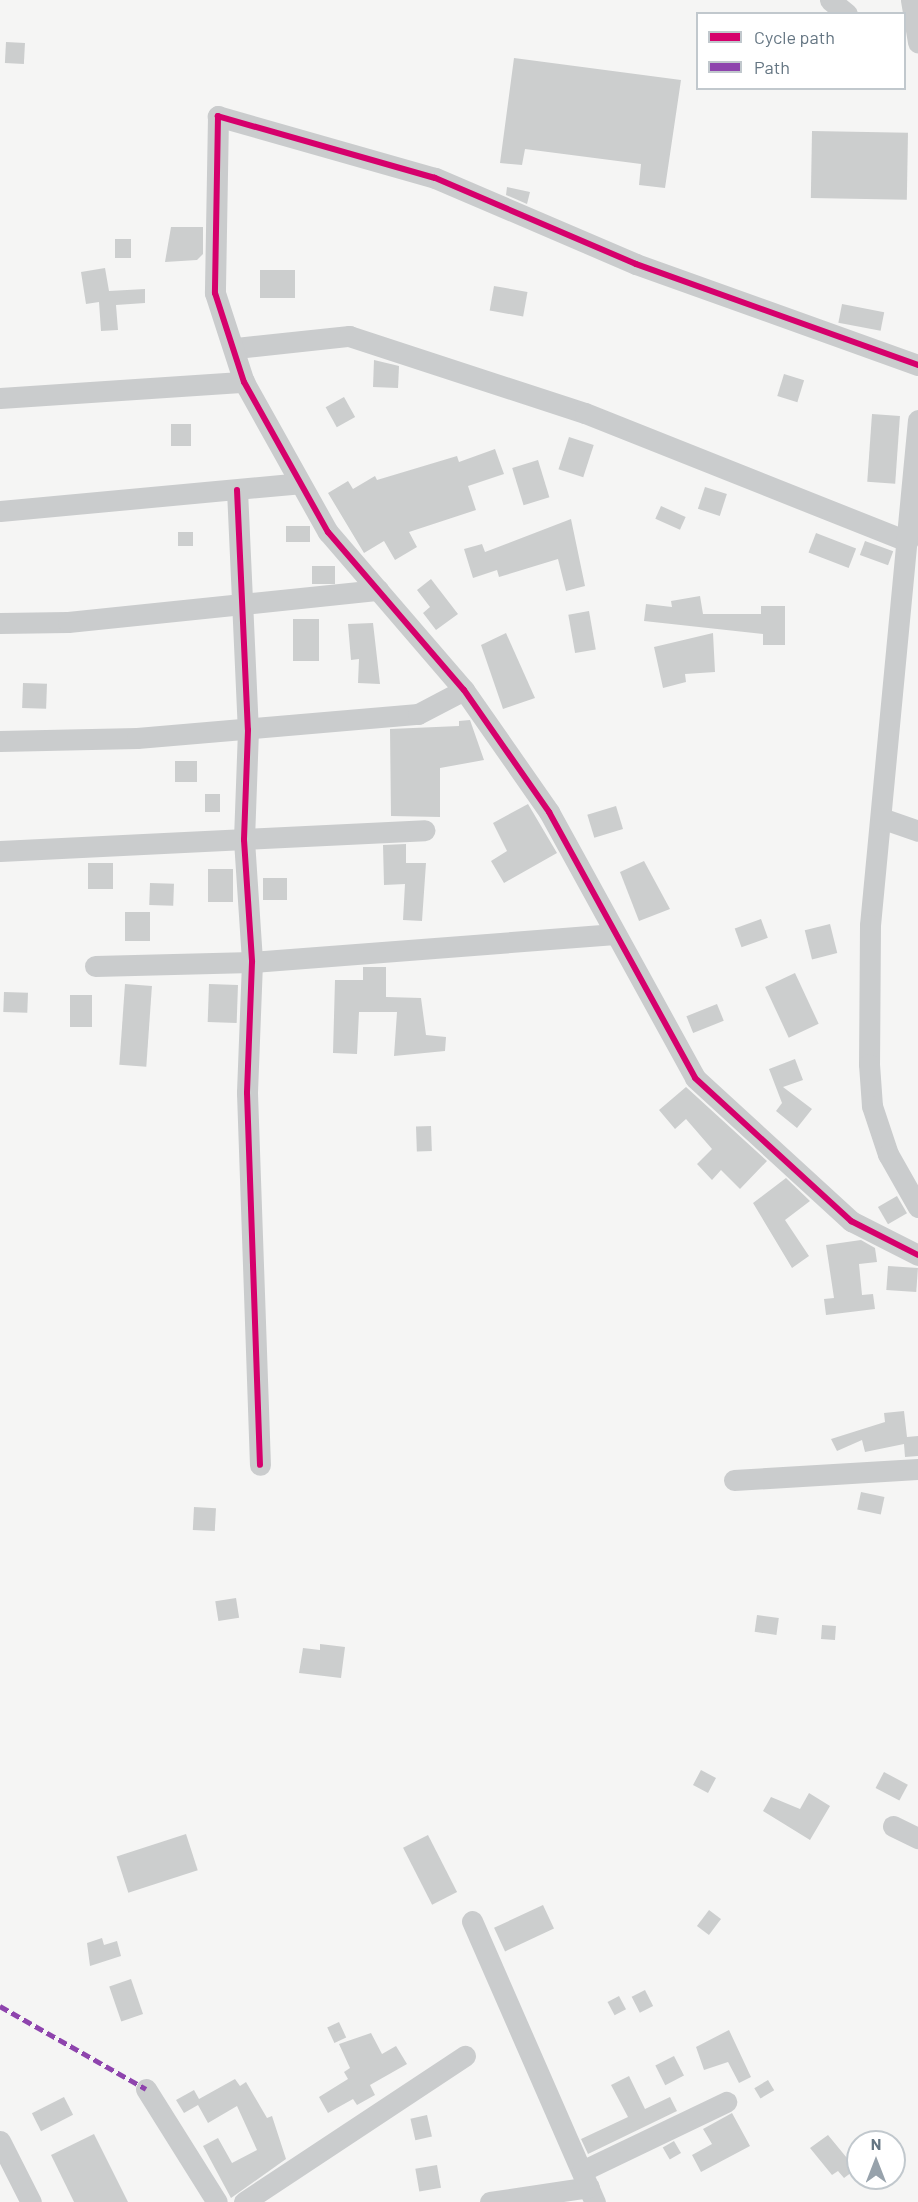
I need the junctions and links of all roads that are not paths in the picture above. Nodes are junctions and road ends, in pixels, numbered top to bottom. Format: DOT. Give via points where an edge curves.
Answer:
graph roads {
  1 [pos="830,0"];
  2 [pos="911,0"];
  3 [pos="845,12"];
  4 [pos="918,42"];
  5 [pos="236,348"];
  6 [pos="918,365"];
  7 [pos="244,382"];
  8 [pos="0,398"];
  9 [pos="918,420"];
  10 [pos="918,476"];
  11 [pos="300,483"];
  12 [pos="237,490"];
  13 [pos="0,511"];
  14 [pos="908,541"];
  15 [pos="378,590"];
  16 [pos="243,606"];
  17 [pos="0,623"];
  18 [pos="464,690"];
  19 [pos="248,730"];
  20 [pos="0,741"];
  21 [pos="881,818"];
  22 [pos="424,830"];
  23 [pos="918,831"];
  24 [pos="244,840"];
  25 [pos="0,851"];
  26 [pos="615,934"];
  27 [pos="252,962"];
  28 [pos="96,966"];
  29 [pos="918,1207"];
  30 [pos="918,1255"];
  31 [pos="260,1465"];
  32 [pos="918,1469"];
  33 [pos="734,1480"];
  34 [pos="893,1826"];
  35 [pos="918,1838"];
  36 [pos="472,1921"];
  37 [pos="465,2056"];
  38 [pos="146,2089"];
  39 [pos="726,2102"];
  40 [pos="0,2141"];
  41 [pos="589,2187"];
  42 [pos="31,2202"];
  43 [pos="217,2202"];
  44 [pos="244,2202"];
  45 [pos="490,2202"];
  1 -- 3 [label="street"];
  2 -- 4 [label="street"];
  5 -- 6 [label="street" via="215,293 218,116 435,177 636,264"];
  5 -- 7 [label="street"];
  5 -- 14 [label="street" via="350,336 585,413"];
  7 -- 8 [label="street"];
  7 -- 11 [label="street"];
  9 -- 14 [label="street"];
  10 -- 14 [label="street"];
  11 -- 12 [label="street"];
  11 -- 15 [label="street" via="328,532"];
  12 -- 13 [label="street"];
  12 -- 16 [label="street"];
  14 -- 21 [label="street"];
  15 -- 16 [label="street"];
  15 -- 18 [label="street"];
  16 -- 17 [label="street"];
  16 -- 19 [label="street"];
  18 -- 19 [label="street" via="418,714"];
  18 -- 26 [label="street" via="549,812"];
  19 -- 20 [label="street"];
  19 -- 24 [label="street"];
  21 -- 23 [label="street"];
  21 -- 29 [label="street" via="870,925 872,1106 888,1154"];
  22 -- 24 [label="street"];
  24 -- 25 [label="street"];
  24 -- 27 [label="street"];
  26 -- 27 [label="street"];
  26 -- 30 [label="street" via="695,1078 851,1221"];
  27 -- 28 [label="street"];
  27 -- 31 [label="street" via="247,1093"];
  32 -- 33 [label="street"];
  34 -- 35 [label="street"];
  36 -- 41 [label="street"];
  37 -- 44 [label="street"];
  38 -- 43 [label="street"];
  39 -- 41 [label="street"];
  40 -- 42 [label="street"];
  41 -- 45 [label="street"];
}
